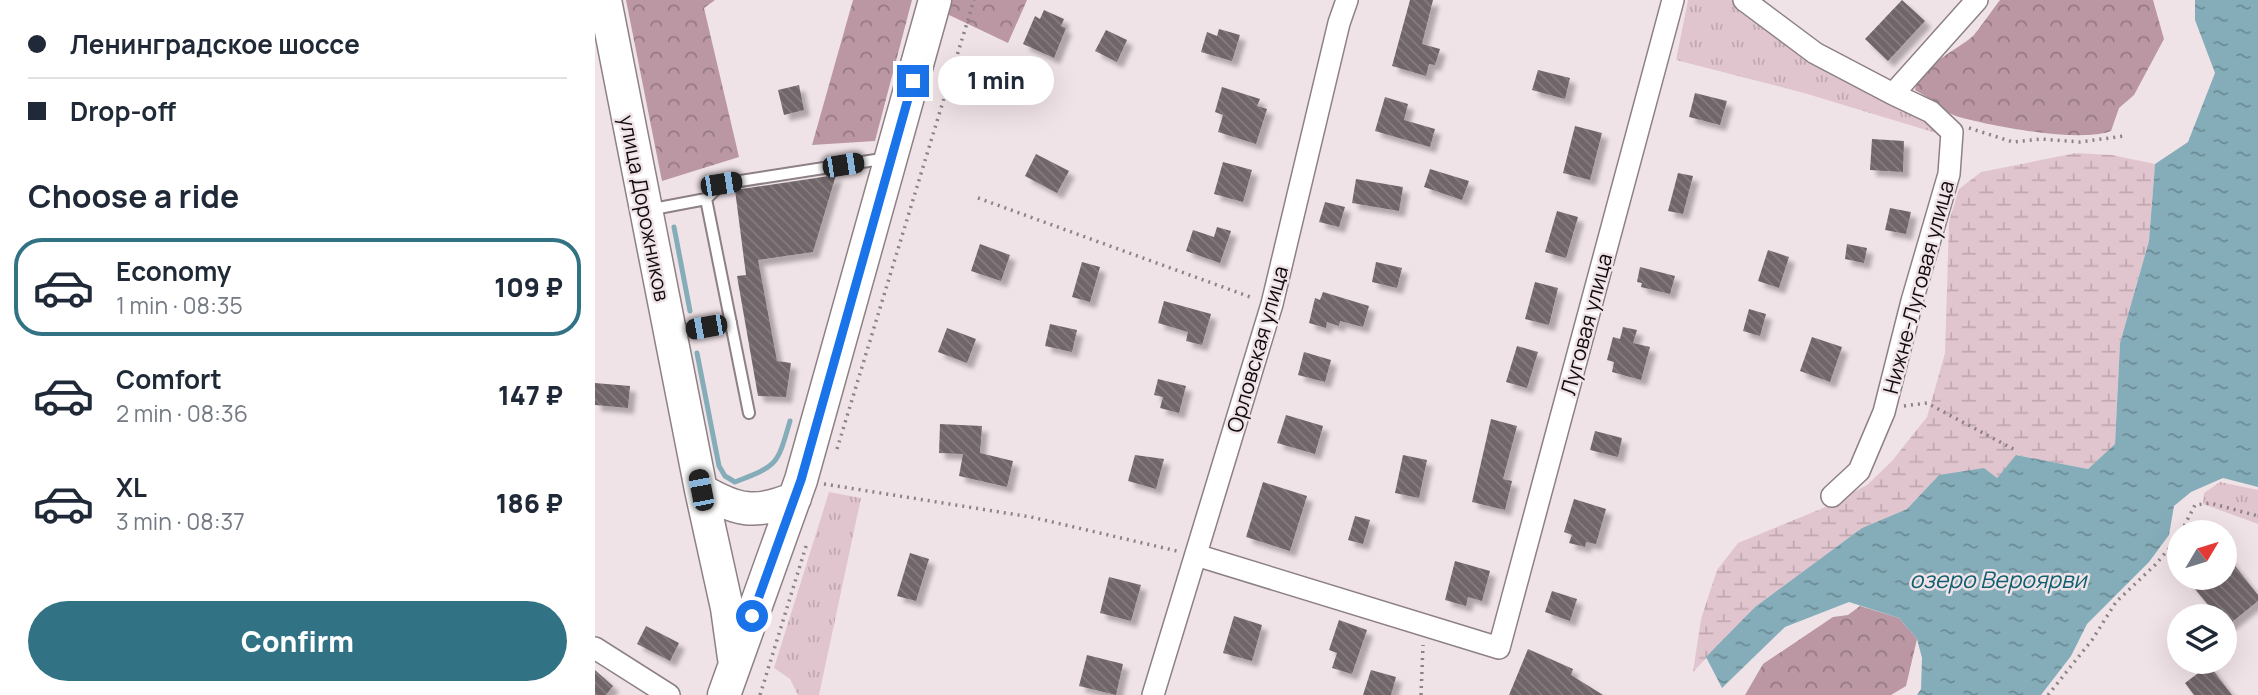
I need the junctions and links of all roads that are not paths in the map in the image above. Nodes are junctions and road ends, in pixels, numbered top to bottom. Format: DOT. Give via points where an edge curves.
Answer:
graph roads {
  1 [pos="605,0"];
  2 [pos="935,0"];
  3 [pos="1347,0"];
  4 [pos="1673,0"];
  5 [pos="1744,0"];
  6 [pos="1977,0"];
  7 [pos="1893,94"];
  8 [pos="892,157"];
  9 [pos="706,199"];
  10 [pos="646,211"];
  11 [pos="731,322"];
  12 [pos="670,333"];
  13 [pos="749,413"];
  14 [pos="813,484"];
  15 [pos="701,490"];
  16 [pos="1832,496"];
  17 [pos="1196,555"];
  18 [pos="595,648"];
  19 [pos="735,663"];
  20 [pos="725,694"];
  21 [pos="669,695"];
  22 [pos="1153,695"];
  1 -- 10 [label="main road, улица Дорожников"];
  2 -- 8 [label="main road"];
  3 -- 17 [label="street, Орловская улица" via="1272,304"];
  4 -- 17 [label="street, Луговая улица" via="1499,648"];
  5 -- 7 [label="street" via="1815,53"];
  6 -- 7 [label="street"];
  7 -- 16 [label="street, Нижне-Луговая улица" via="1931,112 1952,132 1949,174 1884,412 1859,471"];
  8 -- 9 [label="lane" via="721,184"];
  8 -- 14 [label="main road"];
  9 -- 10 [label="lane"];
  9 -- 11 [label="lane"];
  10 -- 12 [label="main road, улица Дорожников"];
  11 -- 12 [label="lane"];
  11 -- 13 [label="lane"];
  12 -- 15 [label="main road, улица Дорожников"];
  14 -- 15 [label="main road" via="772,509 726,505"];
  14 -- 19 [label="main road"];
  15 -- 19 [label="main road, улица Дорожников"];
  17 -- 22 [label="street, Орловская улица"];
  18 -- 21 [label="street"];
  19 -- 20 [label="main road"];
}
